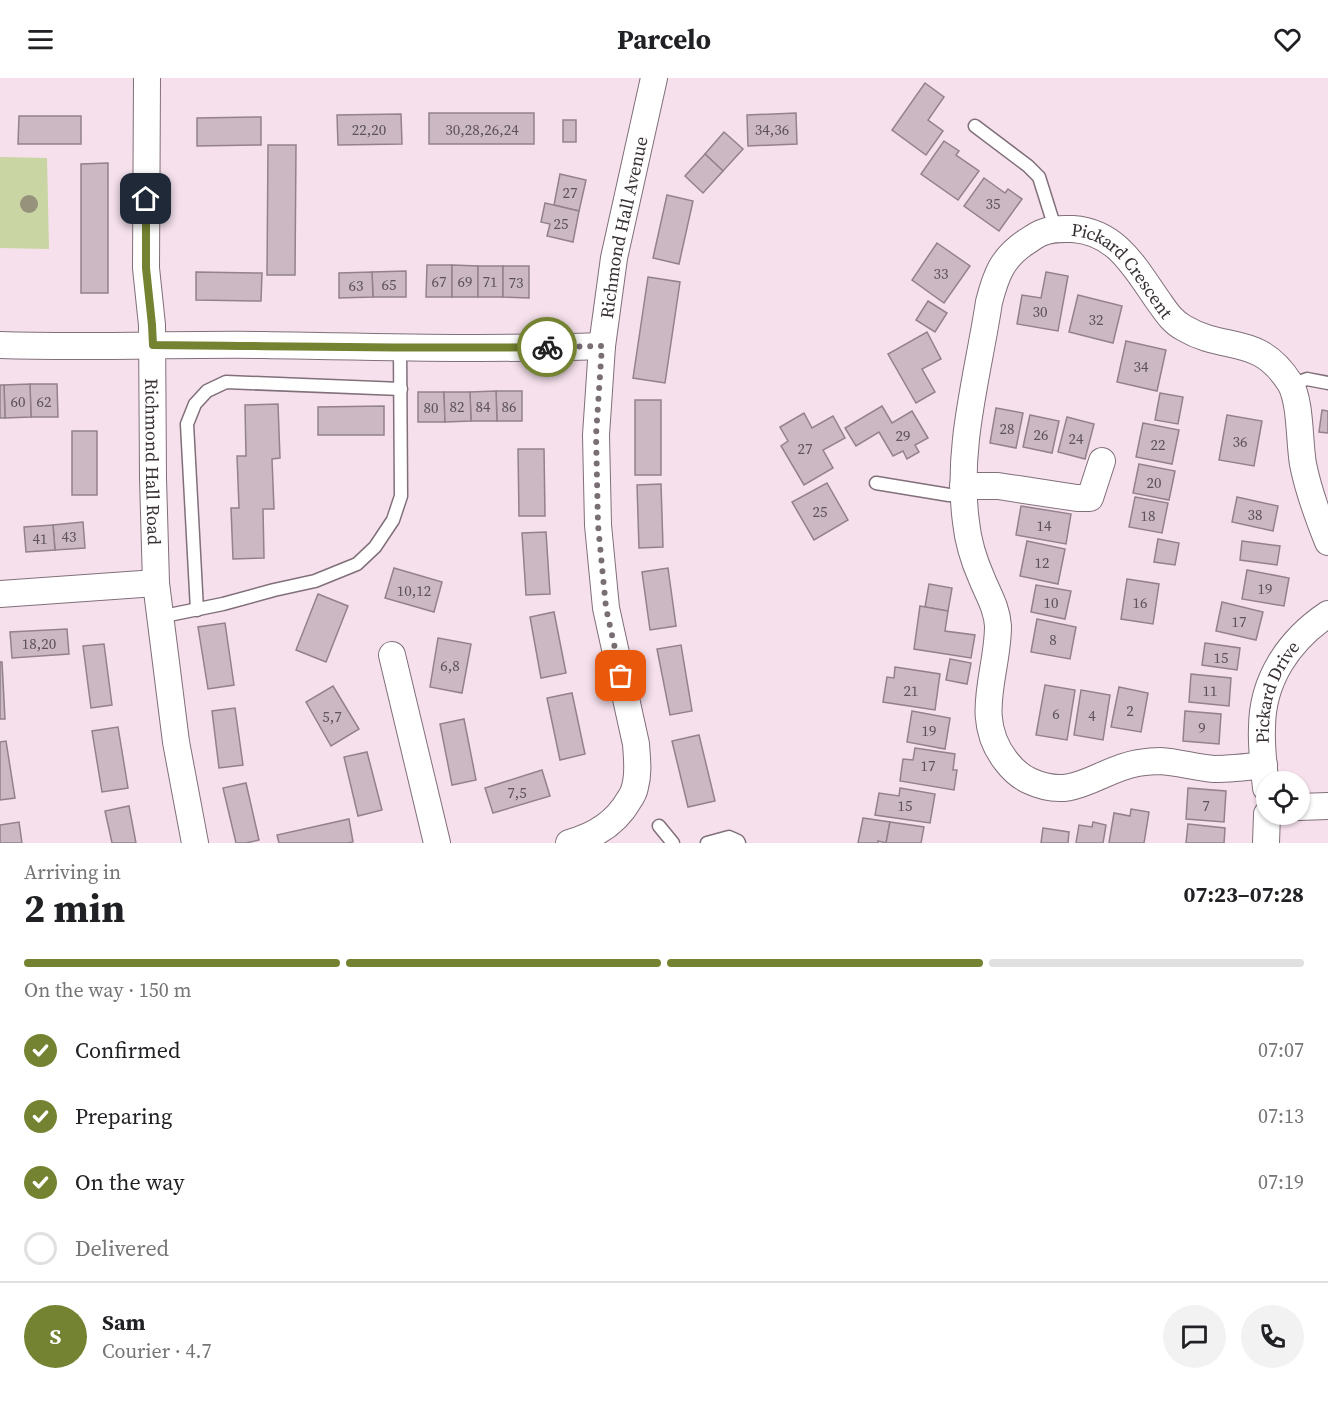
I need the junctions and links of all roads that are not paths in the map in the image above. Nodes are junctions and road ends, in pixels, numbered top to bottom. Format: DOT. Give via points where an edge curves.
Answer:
graph roads {
  1 [pos="147,78"];
  2 [pos="654,78"];
  3 [pos="975,126"];
  4 [pos="1055,228"];
  5 [pos="0,345"];
  6 [pos="153,345"];
  7 [pos="602,346"];
  8 [pos="400,348"];
  9 [pos="1328,383"];
  10 [pos="1291,385"];
  11 [pos="400,389"];
  12 [pos="1101,461"];
  13 [pos="876,483"];
  14 [pos="963,490"];
  15 [pos="1328,542"];
  16 [pos="156,583"];
  17 [pos="0,594"];
  18 [pos="196,610"];
  19 [pos="1328,614"];
  20 [pos="159,617"];
  21 [pos="392,655"];
  22 [pos="1265,771"];
  23 [pos="1256,774"];
  24 [pos="1328,806"];
  25 [pos="1310,807"];
  26 [pos="1267,825"];
  27 [pos="659,826"];
  28 [pos="195,843"];
  29 [pos="436,843"];
  30 [pos="569,843"];
  31 [pos="674,843"];
  32 [pos="707,843"];
  33 [pos="738,843"];
  34 [pos="1266,843"];
  1 -- 6 [label="street, Richmond Hall Road" via="146,268"];
  2 -- 7 [label="street, Richmond Hall Avenue" via="614,258"];
  3 -- 4 [label="lane" via="1039,177"];
  4 -- 10 [label="street, Pickard Crescent" via="1098,234 1115,245 1171,319 1202,338 1252,349 1268,357"];
  4 -- 14 [label="street, Pickard Crescent" via="1039,233 1013,251 995,279 964,449"];
  5 -- 6 [label="street"];
  6 -- 8 [label="street"];
  6 -- 16 [label="street, Richmond Hall Road"];
  7 -- 8 [label="street"];
  7 -- 30 [label="street, Richmond Hall Avenue" via="596,435 598,525 606,608 638,767 635,789 624,809 606,828"];
  8 -- 11 [label="lane"];
  9 -- 10 [label="lane" via="1306,378"];
  10 -- 15 [label="street, Pickard Crescent" via="1297,404 1303,465"];
  11 -- 18 [label="lane" via="401,496 393,520 375,547 357,564 315,581"];
  11 -- 18 [label="lane" via="226,382 207,391 195,404 187,424"];
  12 -- 14 [label="street" via="1090,498 998,486"];
  13 -- 14 [label="lane" via="949,495"];
  14 -- 23 [label="street, Pickard Crescent" via="971,549 998,624 988,722 1000,754 1011,768 1045,788 1080,786 1135,764 1159,761 1213,769 1240,768"];
  16 -- 17 [label="street"];
  16 -- 20 [label="street, Richmond Hall Road"];
  18 -- 20 [label="lane"];
  19 -- 22 [label="street, Pickard Drive" via="1302,634 1274,673 1263,702"];
  20 -- 28 [label="street, Richmond Hall Road"];
  21 -- 29 [label="street"];
  24 -- 25 [label="street"];
  26 -- 34 [label="street"];
  27 -- 31 [label="lane"];
  32 -- 33 [label="lane" via="729,837"];
}
